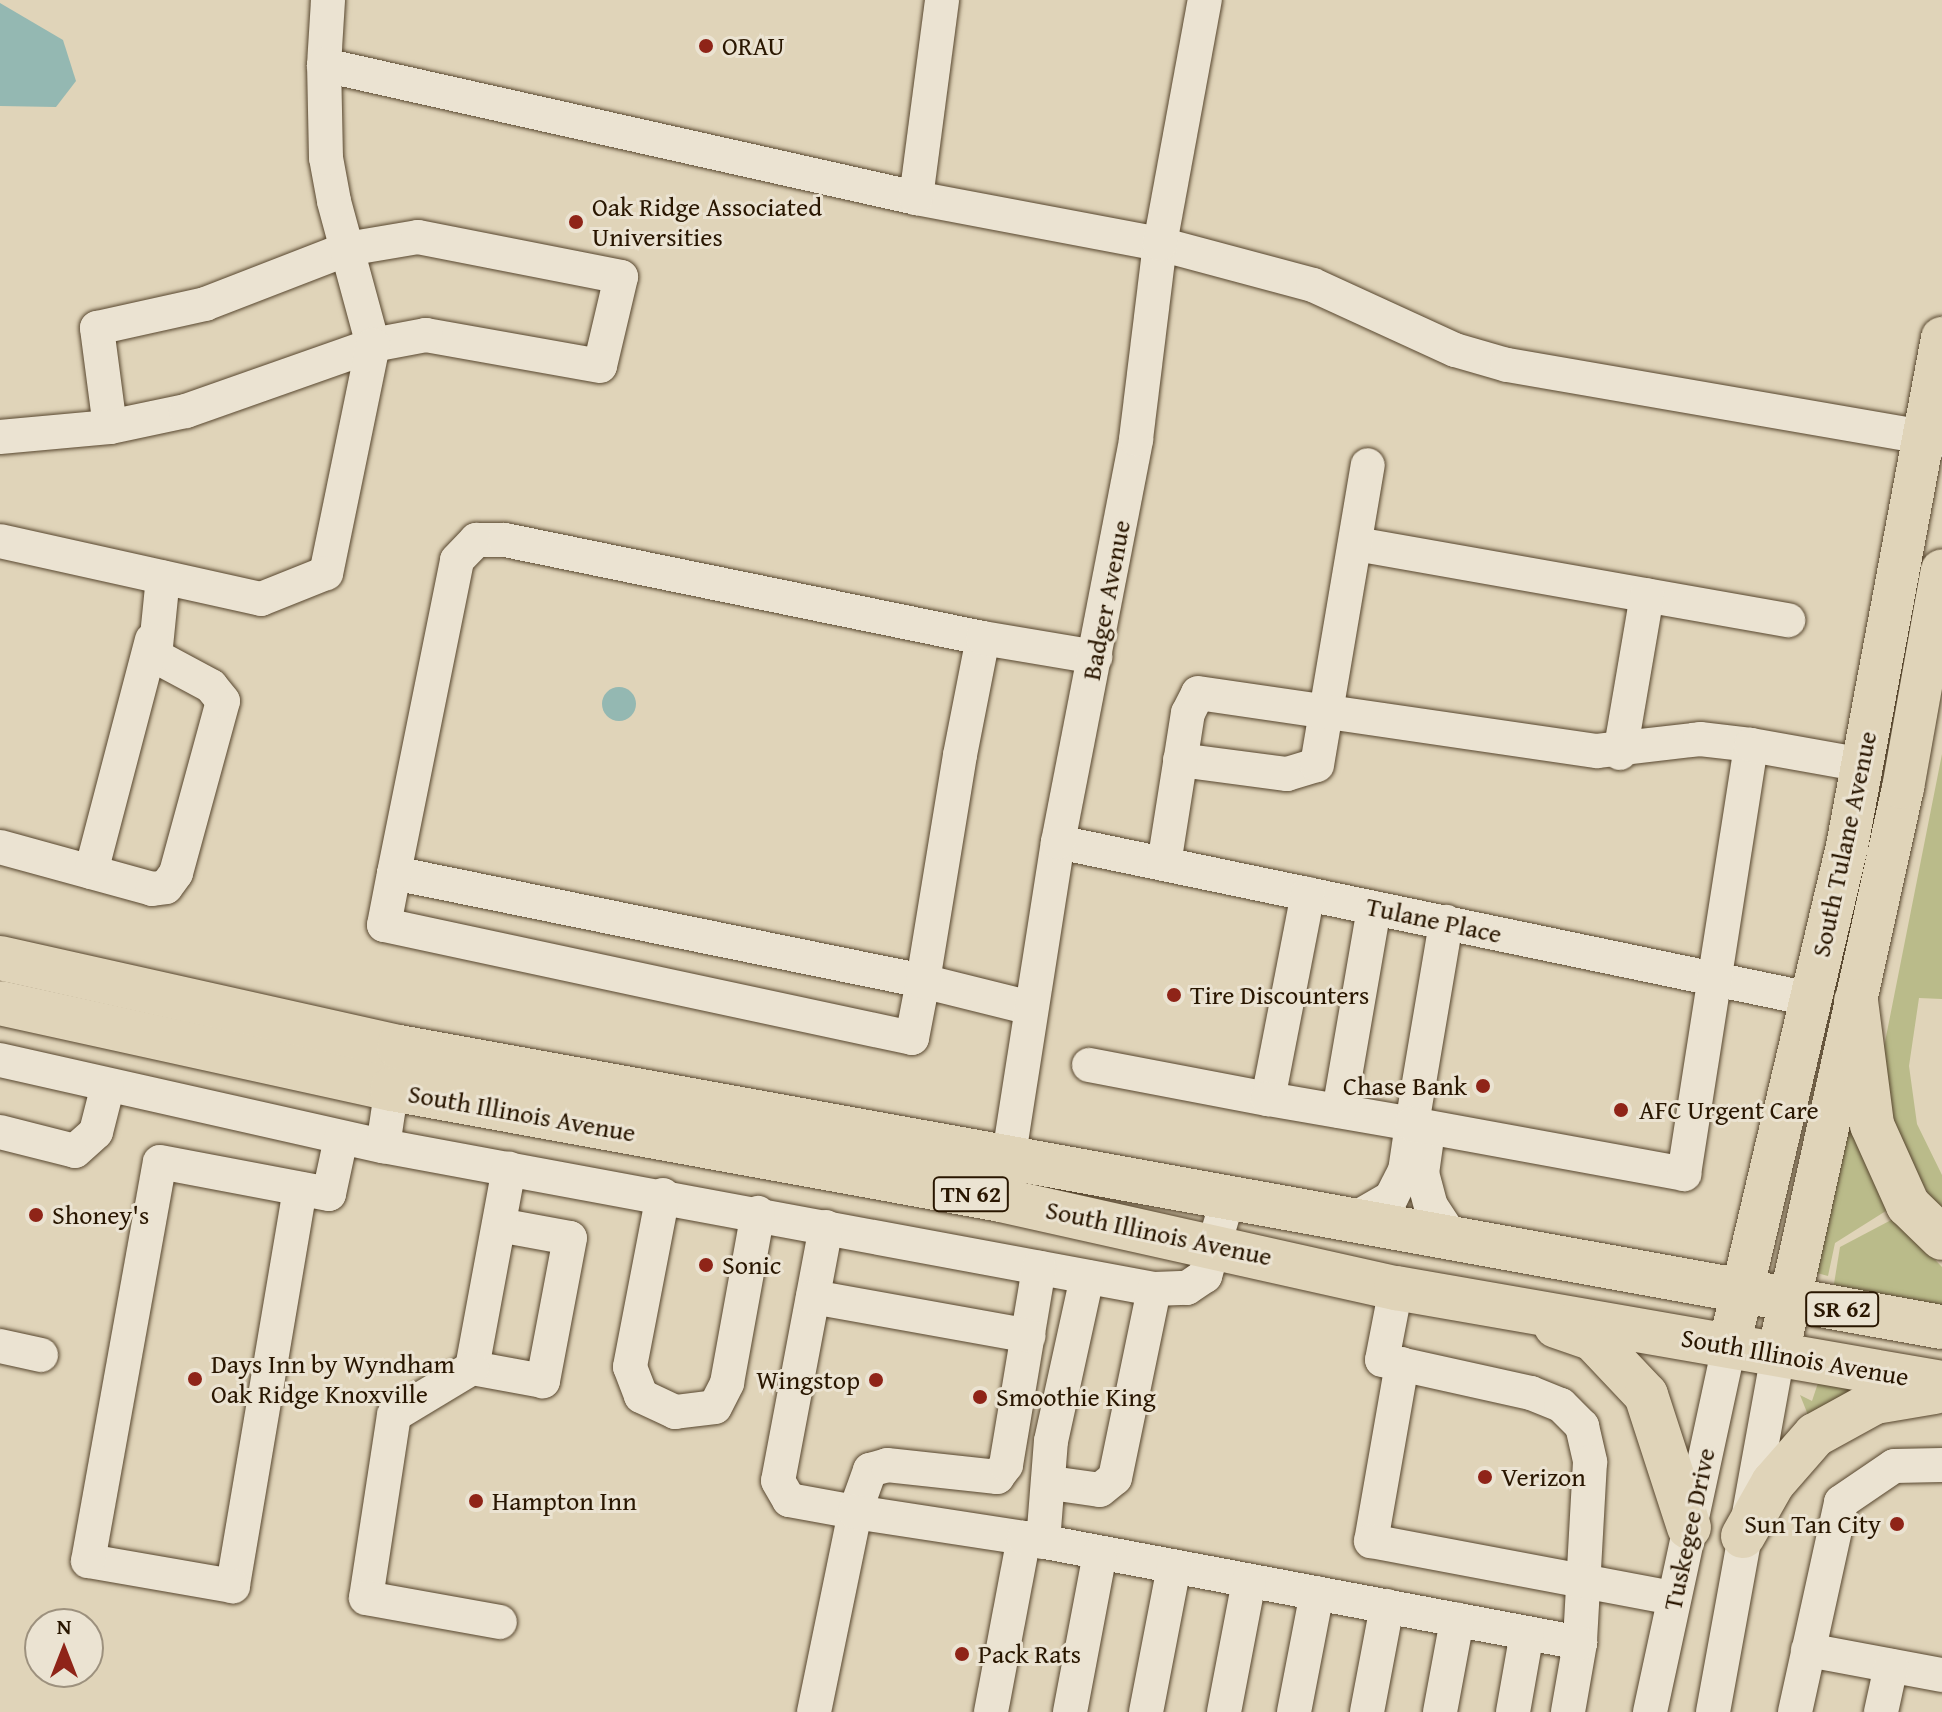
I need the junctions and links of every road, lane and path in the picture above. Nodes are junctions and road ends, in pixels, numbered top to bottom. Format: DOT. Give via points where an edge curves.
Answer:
graph roads {
  1 [pos="328,0"];
  2 [pos="942,0"];
  3 [pos="1205,0"];
  4 [pos="324,65"];
  5 [pos="916,198"];
  6 [pos="1160,244"];
  7 [pos="347,249"];
  8 [pos="1942,338"];
  9 [pos="373,345"];
  10 [pos="110,427"];
  11 [pos="1937,434"];
  12 [pos="0,437"];
  13 [pos="1368,465"];
  14 [pos="0,541"];
  15 [pos="1356,544"];
  16 [pos="1942,570"];
  17 [pos="163,577"];
  18 [pos="1647,595"];
  19 [pos="1788,620"];
  20 [pos="983,638"];
  21 [pos="152,640"];
  22 [pos="1095,657"];
  23 [pos="1329,710"];
  24 [pos="1751,745"];
  25 [pos="1620,753"];
  26 [pos="1180,760"];
  27 [pos="1863,765"];
  28 [pos="1058,842"];
  29 [pos="0,847"];
  30 [pos="1164,864"];
  31 [pos="91,872"];
  32 [pos="394,873"];
  33 [pos="1308,894"];
  34 [pos="1374,908"];
  35 [pos="1446,922"];
  36 [pos="0,958"];
  37 [pos="1714,979"];
  38 [pos="923,981"];
  39 [pos="1810,999"];
  40 [pos="1856,1001"];
  41 [pos="0,1003"];
  42 [pos="1031,1008"];
  43 [pos="0,1060"];
  44 [pos="1089,1065"];
  45 [pos="395,1068"];
  46 [pos="107,1089"];
  47 [pos="1268,1099"];
  48 [pos="1339,1111"];
  49 [pos="1420,1125"];
  50 [pos="0,1132"];
  51 [pos="341,1138"];
  52 [pos="383,1146"];
  53 [pos="1008,1157"];
  54 [pos="509,1168"];
  55 [pos="300,1189"];
  56 [pos="663,1195"];
  57 [pos="1228,1198"];
  58 [pos="1001,1200"];
  59 [pos="758,1213"];
  60 [pos="1351,1221"];
  61 [pos="499,1225"];
  62 [pos="826,1227"];
  63 [pos="1942,1238"];
  64 [pos="1454,1241"];
  65 [pos="1217,1245"];
  66 [pos="1039,1268"];
  67 [pos="1087,1277"];
  68 [pos="1396,1288"];
  69 [pos="1154,1289"];
  70 [pos="1741,1294"];
  71 [pos="813,1297"];
  72 [pos="1478,1300"];
  73 [pos="1789,1301"];
  74 [pos="1942,1327"];
  75 [pos="1029,1336"];
  76 [pos="0,1346"];
  77 [pos="1729,1346"];
  78 [pos="1778,1354"];
  79 [pos="41,1355"];
  80 [pos="1402,1364"];
  81 [pos="472,1368"];
  82 [pos="1942,1383"];
  83 [pos="1942,1391"];
  84 [pos="1942,1465"];
  85 [pos="1051,1483"];
  86 [pos="855,1512"];
  87 [pos="1689,1527"];
  88 [pos="1743,1536"];
  89 [pos="1034,1540"];
  90 [pos="1100,1553"];
  91 [pos="1174,1567"];
  92 [pos="1584,1580"];
  93 [pos="1249,1581"];
  94 [pos="1317,1593"];
  95 [pos="1673,1598"];
  96 [pos="1387,1606"];
  97 [pos="1457,1620"];
  98 [pos="500,1622"];
  99 [pos="1527,1633"];
  100 [pos="1580,1643"];
  101 [pos="1808,1650"];
  102 [pos="1891,1666"];
  103 [pos="1942,1675"];
  104 [pos="814,1712"];
  105 [pos="991,1712"];
  106 [pos="1070,1712"];
  107 [pos="1146,1712"];
  108 [pos="1224,1712"];
  109 [pos="1294,1712"];
  110 [pos="1367,1712"];
  111 [pos="1440,1712"];
  112 [pos="1513,1712"];
  113 [pos="1568,1712"];
  114 [pos="1650,1712"];
  115 [pos="1713,1712"];
  116 [pos="1795,1712"];
  117 [pos="1881,1712"];
  1 -- 4 [label="street"];
  2 -- 5 [label="street"];
  3 -- 6 [label="street, Badger Avenue"];
  4 -- 5 [label="street"];
  4 -- 7 [label="street" via="326,158"];
  5 -- 6 [label="street"];
  6 -- 11 [label="street" via="1313,285 1477,357"];
  6 -- 22 [label="street, Badger Avenue" via="1136,439"];
  7 -- 9 [label="street"];
  7 -- 9 [label="street" via="418,237 621,277 600,366 426,335"];
  7 -- 10 [label="street" via="205,304 97,328"];
  8 -- 11 [label="main road, South Tulane Avenue"];
  9 -- 10 [label="street" via="186,411"];
  9 -- 17 [label="street" via="326,573 261,599"];
  10 -- 12 [label="street"];
  11 -- 27 [label="main road, South Tulane Avenue"];
  13 -- 15 [label="street"];
  14 -- 17 [label="street"];
  15 -- 18 [label="street"];
  15 -- 23 [label="street"];
  16 -- 40 [label="main road, South Tulane Avenue"];
  17 -- 21 [label="street"];
  18 -- 19 [label="street"];
  18 -- 25 [label="street"];
  20 -- 22 [label="street"];
  20 -- 32 [label="street" via="505,540 476,540 457,560"];
  20 -- 38 [label="street"];
  21 -- 31 [label="street"];
  21 -- 31 [label="street" via="155,656 168,667 211,686 223,714 166,887"];
  22 -- 28 [label="street, Badger Avenue"];
  23 -- 25 [label="street"];
  23 -- 26 [label="street" via="1317,765 1306,774"];
  23 -- 26 [label="street" via="1198,693"];
  24 -- 25 [label="street" via="1700,739"];
  24 -- 27 [label="street"];
  24 -- 37 [label="street"];
  26 -- 30 [label="street"];
  27 -- 39 [label="main road, South Tulane Avenue"];
  28 -- 30 [label="street, Tulane Place"];
  28 -- 42 [label="street, Badger Avenue"];
  29 -- 31 [label="street"];
  30 -- 33 [label="street, Tulane Place"];
  32 -- 38 [label="street"];
  32 -- 38 [label="street" via="384,925 897,1035 912,1038"];
  33 -- 34 [label="street, Tulane Place"];
  33 -- 47 [label="street"];
  34 -- 35 [label="street, Tulane Place"];
  34 -- 48 [label="street"];
  35 -- 37 [label="street, Tulane Place"];
  35 -- 49 [label="street"];
  36 -- 45 [label="highway, South Illinois Avenue / TN 62"];
  37 -- 39 [label="street, Tulane Place"];
  37 -- 49 [label="street" via="1684,1174"];
  38 -- 42 [label="street"];
  39 -- 70 [label="main road, South Tulane Avenue"];
  40 -- 63 [label="highway" via="1872,1125 1908,1205"];
  40 -- 73 [label="main road, South Tulane Avenue"];
  41 -- 45 [label="highway, South Illinois Avenue / TN 62"];
  42 -- 53 [label="street, Badger Avenue"];
  43 -- 46 [label="street"];
  44 -- 47 [label="street"];
  45 -- 52 [label="street"];
  45 -- 53 [label="highway, South Illinois Avenue / TN 62"];
  45 -- 58 [label="highway, South Illinois Avenue / TN 62"];
  46 -- 50 [label="street" via="96,1132 75,1151"];
  46 -- 51 [label="street"];
  47 -- 48 [label="street"];
  48 -- 49 [label="street"];
  49 -- 60 [label="street" via="1391,1198"];
  49 -- 64 [label="street" via="1422,1173 1431,1206"];
  51 -- 52 [label="street"];
  51 -- 55 [label="street" via="329,1194"];
  52 -- 54 [label="street"];
  53 -- 57 [label="highway, South Illinois Avenue / TN 62"];
  53 -- 58 [label="street, Badger Avenue"];
  54 -- 56 [label="street"];
  54 -- 61 [label="street"];
  55 -- 55 [label="street" via="160,1162 88,1561 233,1586"];
  56 -- 59 [label="street"];
  56 -- 59 [label="street" via="630,1367 641,1396 675,1412 715,1407 727,1383"];
  57 -- 60 [label="highway, South Illinois Avenue / TN 62"];
  57 -- 65 [label="street"];
  58 -- 65 [label="highway, South Illinois Avenue / TN 62"];
  59 -- 62 [label="street"];
  60 -- 64 [label="highway, South Illinois Avenue / TN 62"];
  61 -- 81 [label="street"];
  61 -- 81 [label="street" via="570,1238 554,1324 543,1381"];
  62 -- 66 [label="street"];
  62 -- 71 [label="street"];
  64 -- 70 [label="highway, South Illinois Avenue / TN 62"];
  65 -- 68 [label="highway, South Illinois Avenue / TN 62"];
  65 -- 69 [label="street" via="1205,1276 1187,1288"];
  66 -- 67 [label="street"];
  66 -- 75 [label="street"];
  67 -- 69 [label="street"];
  67 -- 85 [label="street" via="1051,1441"];
  68 -- 72 [label="highway, South Illinois Avenue / TN 62"];
  68 -- 80 [label="street" via="1382,1360"];
  69 -- 85 [label="street" via="1115,1478 1100,1490"];
  70 -- 73 [label="highway, South Illinois Avenue / SR 62"];
  70 -- 77 [label="main road, South Tulane Avenue"];
  71 -- 75 [label="street"];
  71 -- 86 [label="street" via="779,1491"];
  72 -- 77 [label="highway, South Illinois Avenue / TN 62"];
  72 -- 87 [label="highway" via="1593,1339 1646,1395"];
  73 -- 74 [label="highway, South Illinois Avenue / SR 62"];
  73 -- 78 [label="main road, South Tulane Avenue"];
  75 -- 86 [label="street" via="1006,1465 997,1477 887,1465 870,1470"];
  76 -- 79 [label="street"];
  77 -- 78 [label="highway, South Illinois Avenue / TN 62"];
  77 -- 87 [label="street, Tuskegee Drive"];
  78 -- 82 [label="highway, South Illinois Avenue / TN 62"];
  78 -- 88 [label="street, Tuskegee Drive"];
  80 -- 92 [label="street" via="1531,1393 1561,1405 1582,1426 1590,1462"];
  80 -- 92 [label="street" via="1371,1541"];
  81 -- 98 [label="street" via="394,1415 366,1598"];
  83 -- 88 [label="highway" via="1875,1402 1815,1435 1780,1474"];
  84 -- 101 [label="street" via="1894,1466 1841,1502"];
  85 -- 89 [label="street"];
  86 -- 89 [label="street"];
  86 -- 104 [label="street"];
  87 -- 95 [label="street, Tuskegee Drive"];
  88 -- 115 [label="street, Tuskegee Drive"];
  89 -- 90 [label="street"];
  89 -- 105 [label="street"];
  90 -- 91 [label="street"];
  90 -- 106 [label="street"];
  91 -- 93 [label="street"];
  91 -- 107 [label="street"];
  92 -- 95 [label="street"];
  92 -- 100 [label="street"];
  93 -- 94 [label="street"];
  93 -- 108 [label="street"];
  94 -- 96 [label="street"];
  94 -- 109 [label="street"];
  95 -- 114 [label="street, Tuskegee Drive"];
  96 -- 97 [label="street"];
  96 -- 110 [label="street"];
  97 -- 99 [label="street"];
  97 -- 111 [label="street"];
  99 -- 100 [label="street"];
  99 -- 112 [label="street"];
  100 -- 113 [label="street"];
  101 -- 102 [label="street"];
  101 -- 116 [label="street"];
  102 -- 103 [label="street"];
  102 -- 117 [label="street"];
}
